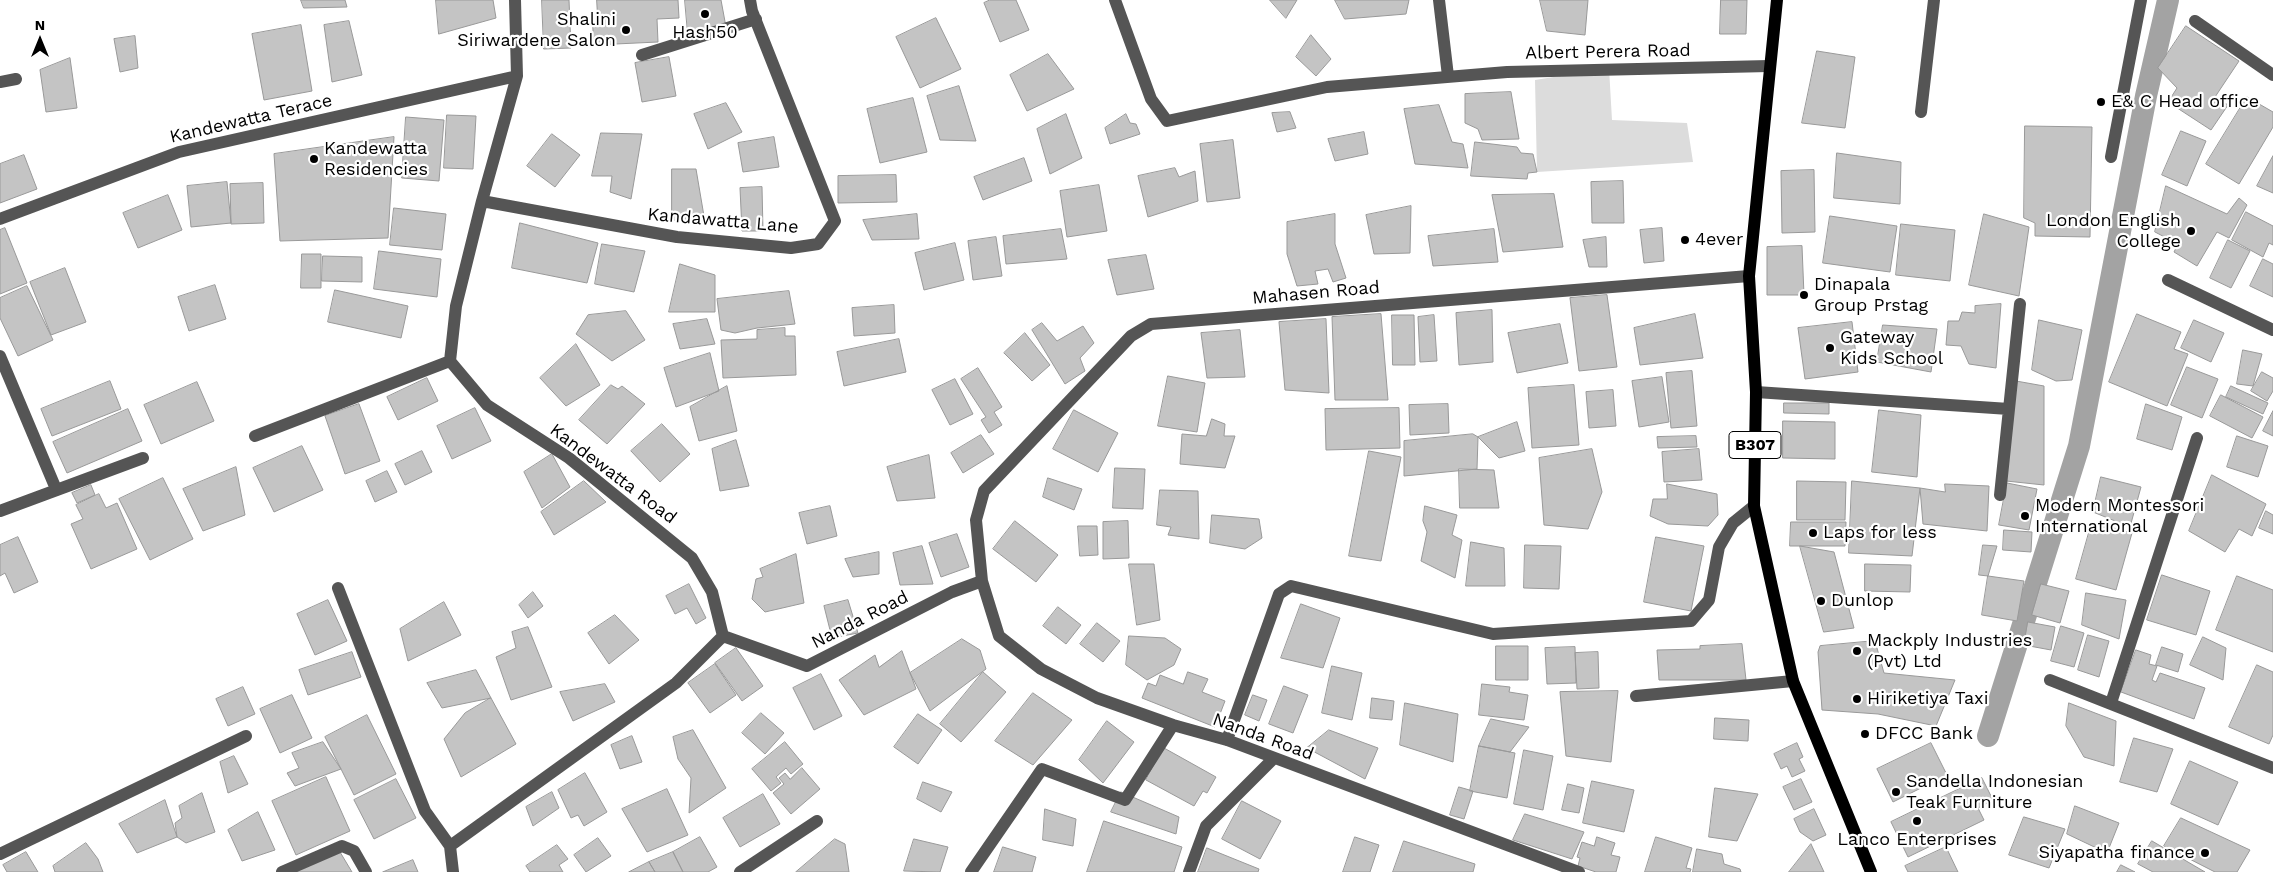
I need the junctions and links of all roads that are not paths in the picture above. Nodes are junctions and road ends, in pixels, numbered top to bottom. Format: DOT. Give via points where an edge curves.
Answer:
graph roads {
  1 [pos="515,0"];
  2 [pos="750,0"];
  3 [pos="1114,0"];
  4 [pos="1439,0"];
  5 [pos="1777,0"];
  6 [pos="1934,0"];
  7 [pos="2141,0"];
  8 [pos="756,19"];
  9 [pos="2195,21"];
  10 [pos="642,56"];
  11 [pos="1769,66"];
  12 [pos="2273,75"];
  13 [pos="516,76"];
  14 [pos="1448,76"];
  15 [pos="16,79"];
  16 [pos="0,82"];
  17 [pos="1921,112"];
  18 [pos="2111,157"];
  19 [pos="482,201"];
  20 [pos="0,219"];
  21 [pos="1749,276"];
  22 [pos="2168,280"];
  23 [pos="2020,304"];
  24 [pos="2273,330"];
  25 [pos="0,356"];
  26 [pos="450,361"];
  27 [pos="1756,392"];
  28 [pos="2009,409"];
  29 [pos="255,436"];
  30 [pos="2197,438"];
  31 [pos="143,458"];
  32 [pos="56,489"];
  33 [pos="2000,495"];
  34 [pos="1754,506"];
  35 [pos="0,511"];
  36 [pos="976,520"];
  37 [pos="982,581"];
  38 [pos="338,588"];
  39 [pos="723,636"];
  40 [pos="2050,680"];
  41 [pos="1793,681"];
  42 [pos="1636,696"];
  43 [pos="2111,703"];
  44 [pos="1173,726"];
  45 [pos="246,736"];
  46 [pos="1227,740"];
  47 [pos="1273,759"];
  48 [pos="2273,768"];
  49 [pos="817,822"];
  50 [pos="450,846"];
  51 [pos="0,854"];
  52 [pos="282,872"];
  53 [pos="366,872"];
  54 [pos="453,872"];
  55 [pos="740,872"];
  56 [pos="971,872"];
  57 [pos="1189,872"];
  58 [pos="1579,872"];
  59 [pos="1871,872"];
  1 -- 13 [label="street"];
  2 -- 8 [label="street, Kandawatta Lane"];
  3 -- 14 [label="street, Albert Perera Road" via="1151,99 1167,121 1327,87"];
  4 -- 14 [label="street"];
  5 -- 11 [label="main road, B307"];
  6 -- 17 [label="street"];
  7 -- 18 [label="street"];
  8 -- 10 [label="street"];
  8 -- 19 [label="street, Kandawatta Lane" via="835,221 818,244 791,248 677,238"];
  9 -- 12 [label="street"];
  11 -- 14 [label="street, Albert Perera Road"];
  11 -- 21 [label="main road, B307"];
  13 -- 19 [label="street"];
  13 -- 20 [label="street, Kandewatta Terace" via="179,152"];
  15 -- 16 [label="street"];
  19 -- 26 [label="street" via="456,306"];
  21 -- 27 [label="main road, B307"];
  21 -- 36 [label="street, Mahasen Road" via="1151,324 1131,336 984,491"];
  22 -- 24 [label="street"];
  23 -- 28 [label="street"];
  25 -- 32 [label="street"];
  26 -- 29 [label="street"];
  26 -- 39 [label="street, Kandewatta Road" via="487,405 569,458 692,558 712,592"];
  27 -- 28 [label="street"];
  27 -- 34 [label="main road, B307"];
  28 -- 33 [label="street"];
  30 -- 43 [label="street"];
  31 -- 32 [label="street"];
  32 -- 35 [label="street"];
  34 -- 41 [label="main road, B307"];
  34 -- 46 [label="street" via="1733,523 1719,548 1709,600 1691,621 1493,634 1291,586 1279,594"];
  36 -- 37 [label="street, Nanda Road"];
  37 -- 39 [label="street, Nanda Road" via="952,592 806,666"];
  37 -- 44 [label="street, Nanda Road" via="999,636 1041,669 1097,698"];
  38 -- 50 [label="street" via="425,811"];
  39 -- 50 [label="street" via="676,683"];
  40 -- 43 [label="street"];
  41 -- 42 [label="street"];
  41 -- 59 [label="main road, B307"];
  43 -- 48 [label="street"];
  44 -- 46 [label="street, Nanda Road"];
  44 -- 56 [label="street" via="1125,800 1042,769"];
  45 -- 51 [label="street"];
  46 -- 47 [label="street, Nanda Road"];
  47 -- 57 [label="street" via="1206,826"];
  47 -- 58 [label="street, Nanda Road"];
  49 -- 55 [label="street"];
  50 -- 54 [label="street"];
  52 -- 53 [label="street" via="342,846 354,851"];
}
